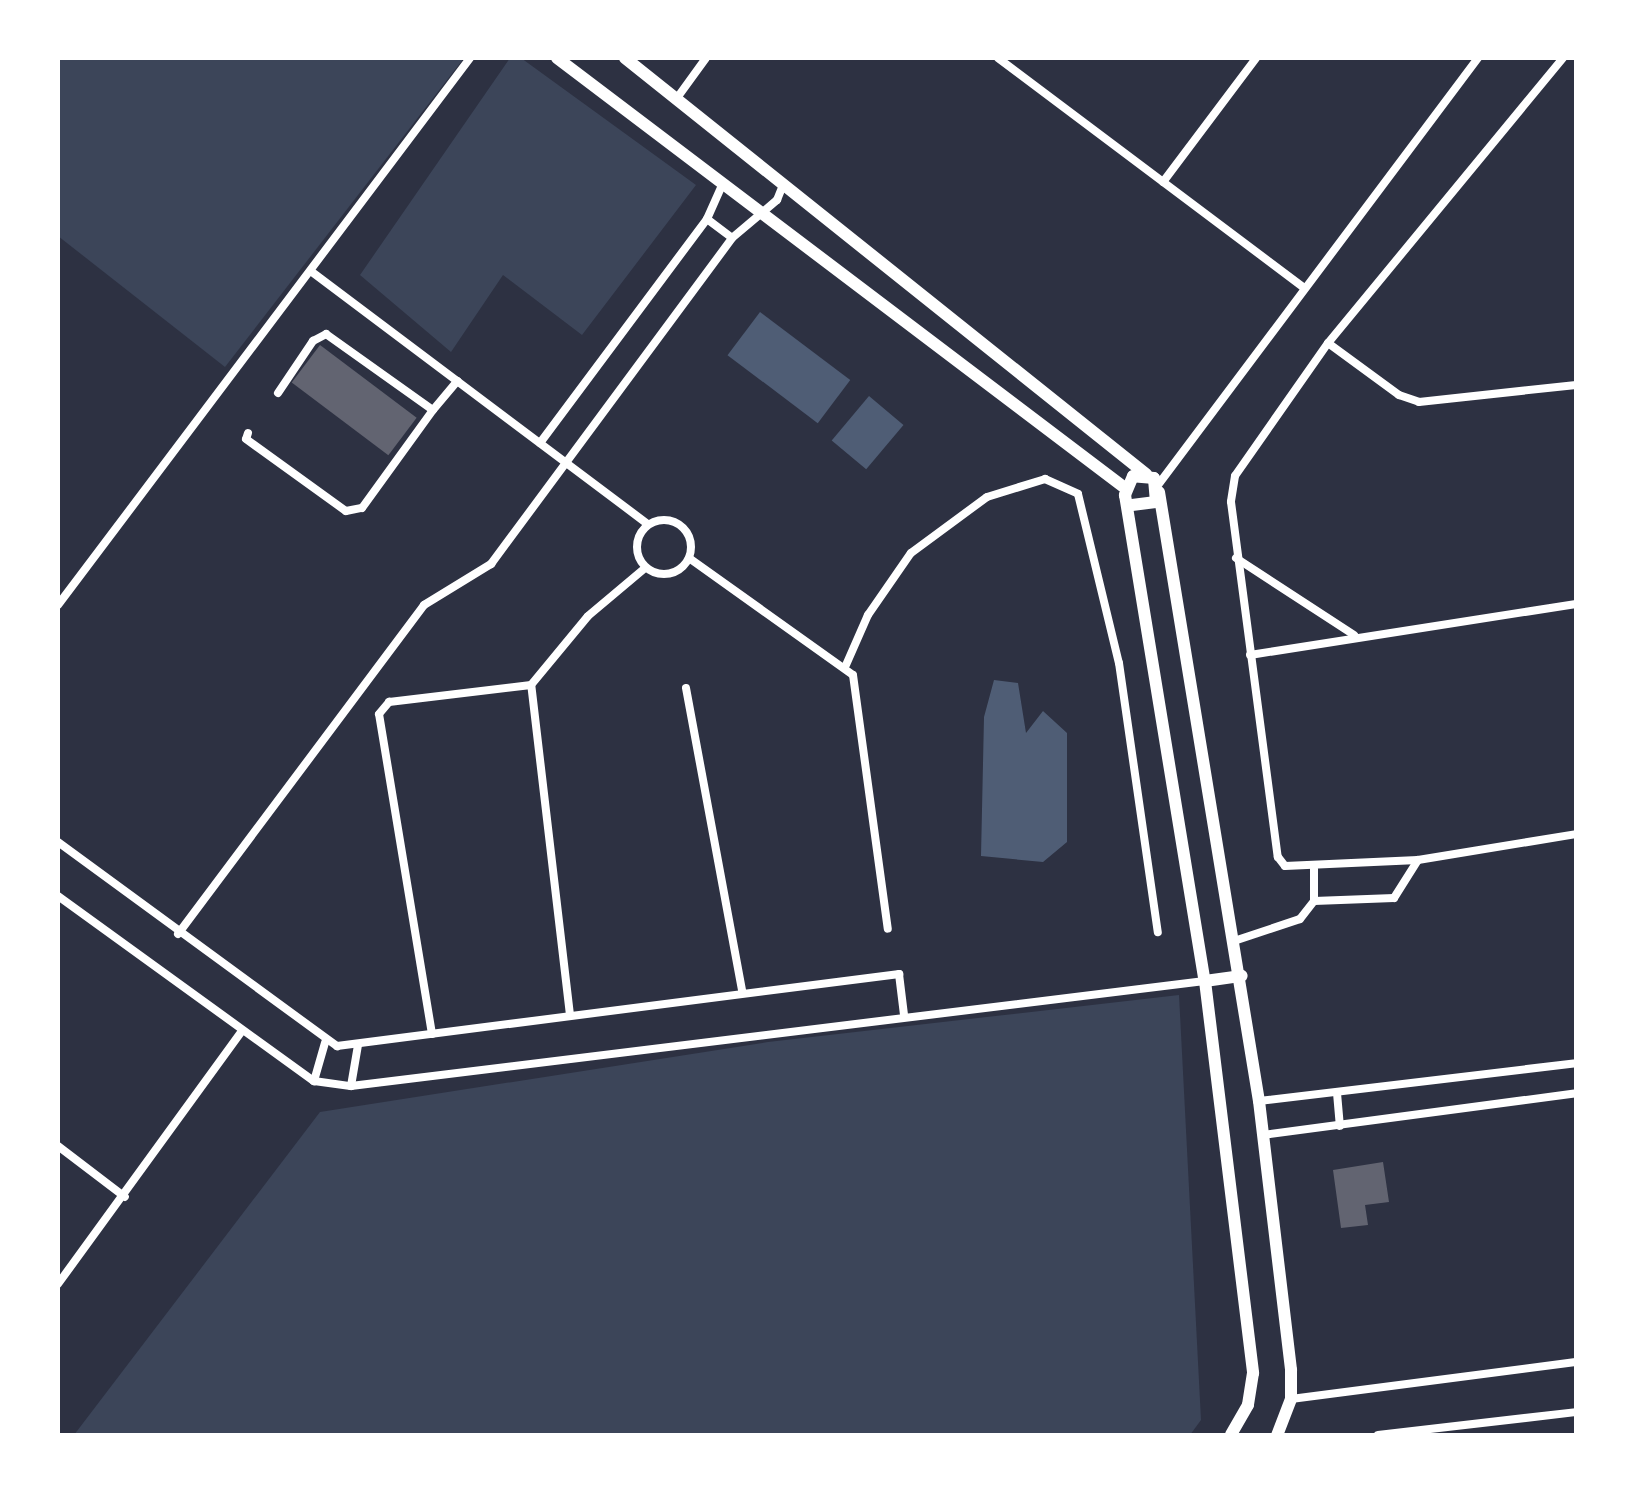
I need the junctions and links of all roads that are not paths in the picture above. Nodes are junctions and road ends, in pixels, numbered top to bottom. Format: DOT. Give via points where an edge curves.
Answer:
graph roads {
  1 [pos="470,58"];
  2 [pos="557,58"];
  3 [pos="625,58"];
  4 [pos="706,58"];
  5 [pos="998,58"];
  6 [pos="1256,58"];
  7 [pos="1478,58"];
  8 [pos="1563,58"];
  9 [pos="677,98"];
  10 [pos="723,182"];
  11 [pos="1163,182"];
  12 [pos="784,183"];
  13 [pos="761,212"];
  14 [pos="707,219"];
  15 [pos="732,238"];
  16 [pos="311,274"];
  17 [pos="1304,288"];
  18 [pos="1328,343"];
  19 [pos="457,381"];
  20 [pos="1576,385"];
  21 [pos="278,393"];
  22 [pos="433,410"];
  23 [pos="248,433"];
  24 [pos="540,443"];
  25 [pos="569,465"];
  26 [pos="1146,474"];
  27 [pos="1125,488"];
  28 [pos="1159,488"];
  29 [pos="1132,505"];
  30 [pos="648,524"];
  31 [pos="689,558"];
  32 [pos="1236,558"];
  33 [pos="645,568"];
  34 [pos="1576,604"];
  35 [pos="58,605"];
  36 [pos="1354,635"];
  37 [pos="1250,655"];
  38 [pos="846,665"];
  39 [pos="531,685"];
  40 [pos="686,688"];
  41 [pos="1576,834"];
  42 [pos="58,842"];
  43 [pos="1418,860"];
  44 [pos="1314,869"];
  45 [pos="58,896"];
  46 [pos="1314,901"];
  47 [pos="888,929"];
  48 [pos="1158,932"];
  49 [pos="178,934"];
  50 [pos="1237,940"];
  51 [pos="1242,976"];
  52 [pos="1205,981"];
  53 [pos="742,991"];
  54 [pos="570,1015"];
  55 [pos="904,1015"];
  56 [pos="242,1031"];
  57 [pos="432,1034"];
  58 [pos="325,1043"];
  59 [pos="358,1045"];
  60 [pos="1576,1063"];
  61 [pos="314,1081"];
  62 [pos="351,1086"];
  63 [pos="1337,1093"];
  64 [pos="1576,1093"];
  65 [pos="1259,1101"];
  66 [pos="1340,1126"];
  67 [pos="1263,1135"];
  68 [pos="58,1146"];
  69 [pos="125,1197"];
  70 [pos="58,1284"];
  71 [pos="1576,1362"];
  72 [pos="1291,1399"];
  73 [pos="1576,1412"];
  74 [pos="1231,1435"];
  75 [pos="1277,1435"];
  76 [pos="1378,1435"];
  1 -- 16 [label="street"];
  2 -- 10 [label="main road"];
  3 -- 9 [label="main road"];
  4 -- 9 [label="street"];
  5 -- 11 [label="street"];
  6 -- 11 [label="street"];
  7 -- 17 [label="street"];
  8 -- 18 [label="street"];
  9 -- 12 [label="main road"];
  10 -- 13 [label="main road"];
  10 -- 14 [label="street"];
  11 -- 17 [label="street"];
  12 -- 13 [label="street"];
  12 -- 26 [label="main road"];
  13 -- 15 [label="street"];
  13 -- 27 [label="main road"];
  14 -- 15 [label="street"];
  14 -- 24 [label="street"];
  15 -- 25 [label="street"];
  16 -- 19 [label="street"];
  16 -- 35 [label="street"];
  17 -- 28 [label="street"];
  18 -- 20 [label="street" via="1399,395 1419,402"];
  18 -- 32 [label="street" via="1235,476"];
  19 -- 22 [label="street"];
  19 -- 24 [label="street"];
  21 -- 22 [label="street" via="326,334"];
  22 -- 23 [label="street" via="362,508 346,511 246,439"];
  24 -- 25 [label="street"];
  25 -- 30 [label="street"];
  25 -- 49 [label="street" via="491,564 424,605"];
  26 -- 27 [label="main road"];
  26 -- 28 [label="main road"];
  27 -- 29 [label="main road"];
  28 -- 29 [label="main road" via="1147,507"];
  28 -- 50 [label="main road"];
  29 -- 52 [label="main road"];
  30 -- 31 [label="street" via="665,519 682,526"];
  30 -- 33 [label="street" via="637,545"];
  31 -- 33 [label="street" via="676,572"];
  31 -- 38 [label="street"];
  32 -- 36 [label="street"];
  32 -- 37 [label="street"];
  33 -- 39 [label="street" via="588,616"];
  34 -- 36 [label="street"];
  36 -- 37 [label="street"];
  37 -- 44 [label="street" via="1278,857 1285,866"];
  38 -- 47 [label="street" via="858,686"];
  38 -- 48 [label="street" via="868,615 911,553 962,515 987,497 1045,479 1078,494 1119,663"];
  39 -- 54 [label="street"];
  39 -- 57 [label="street" via="389,702 379,714"];
  40 -- 53 [label="street"];
  41 -- 43 [label="street"];
  42 -- 49 [label="street"];
  43 -- 44 [label="street"];
  43 -- 46 [label="street" via="1394,898"];
  44 -- 46 [label="street"];
  45 -- 56 [label="street"];
  46 -- 50 [label="street" via="1300,919"];
  49 -- 58 [label="street"];
  50 -- 51 [label="main road"];
  51 -- 52 [label="main road"];
  51 -- 65 [label="main road"];
  52 -- 55 [label="street" via="930,1020"];
  52 -- 74 [label="main road" via="1253,1373 1248,1405"];
  53 -- 54 [label="street"];
  53 -- 55 [label="street" via="899,974"];
  54 -- 57 [label="street"];
  55 -- 62 [label="street"];
  56 -- 61 [label="street"];
  56 -- 69 [label="street"];
  57 -- 59 [label="street"];
  58 -- 59 [label="street"];
  58 -- 61 [label="street"];
  59 -- 62 [label="street"];
  60 -- 63 [label="street"];
  61 -- 62 [label="street"];
  63 -- 65 [label="street"];
  63 -- 66 [label="street"];
  64 -- 66 [label="street"];
  65 -- 67 [label="main road"];
  66 -- 67 [label="street"];
  67 -- 72 [label="main road"];
  68 -- 69 [label="street"];
  69 -- 70 [label="street"];
  71 -- 72 [label="street"];
  72 -- 75 [label="main road"];
  73 -- 76 [label="street"];
}
